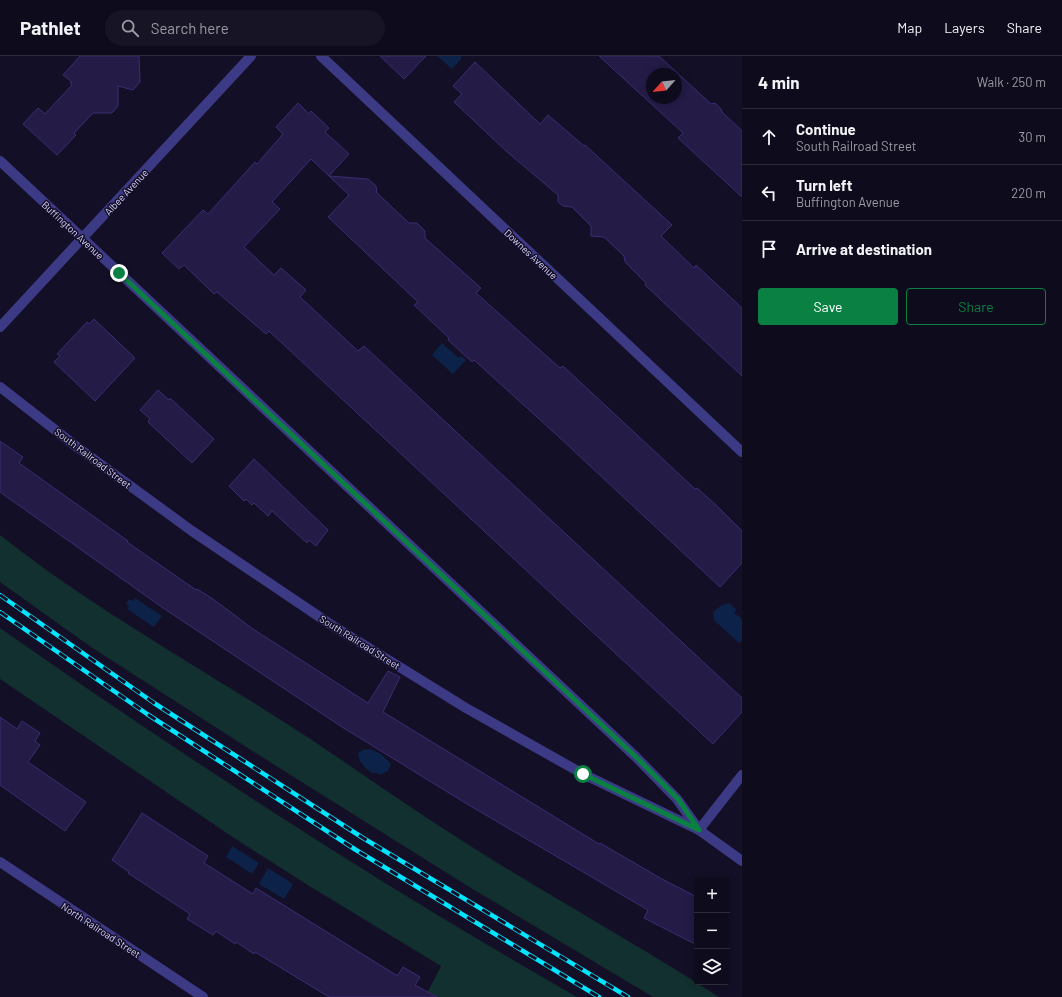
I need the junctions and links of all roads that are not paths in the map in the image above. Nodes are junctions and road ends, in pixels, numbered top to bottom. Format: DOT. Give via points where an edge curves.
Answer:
graph roads {
  1 [pos="251,56"];
  2 [pos="321,56"];
  3 [pos="0,161"];
  4 [pos="82,239"];
  5 [pos="0,327"];
  6 [pos="0,387"];
  7 [pos="742,452"];
  8 [pos="742,775"];
  9 [pos="699,830"];
  10 [pos="742,861"];
  11 [pos="0,862"];
  12 [pos="203,997"];
  1 -- 4 [label="street, Albee Avenue"];
  2 -- 7 [label="street, Downes Avenue"];
  3 -- 4 [label="street, Buffington Avenue"];
  4 -- 5 [label="street, Albee Avenue"];
  4 -- 9 [label="street, Buffington Avenue" via="636,757 678,799"];
  6 -- 9 [label="street, South Railroad Street" via="192,531 330,624 466,708 583,774"];
  8 -- 9 [label="street"];
  9 -- 10 [label="street, South Railroad Street"];
  11 -- 12 [label="street, North Railroad Street"];
}
